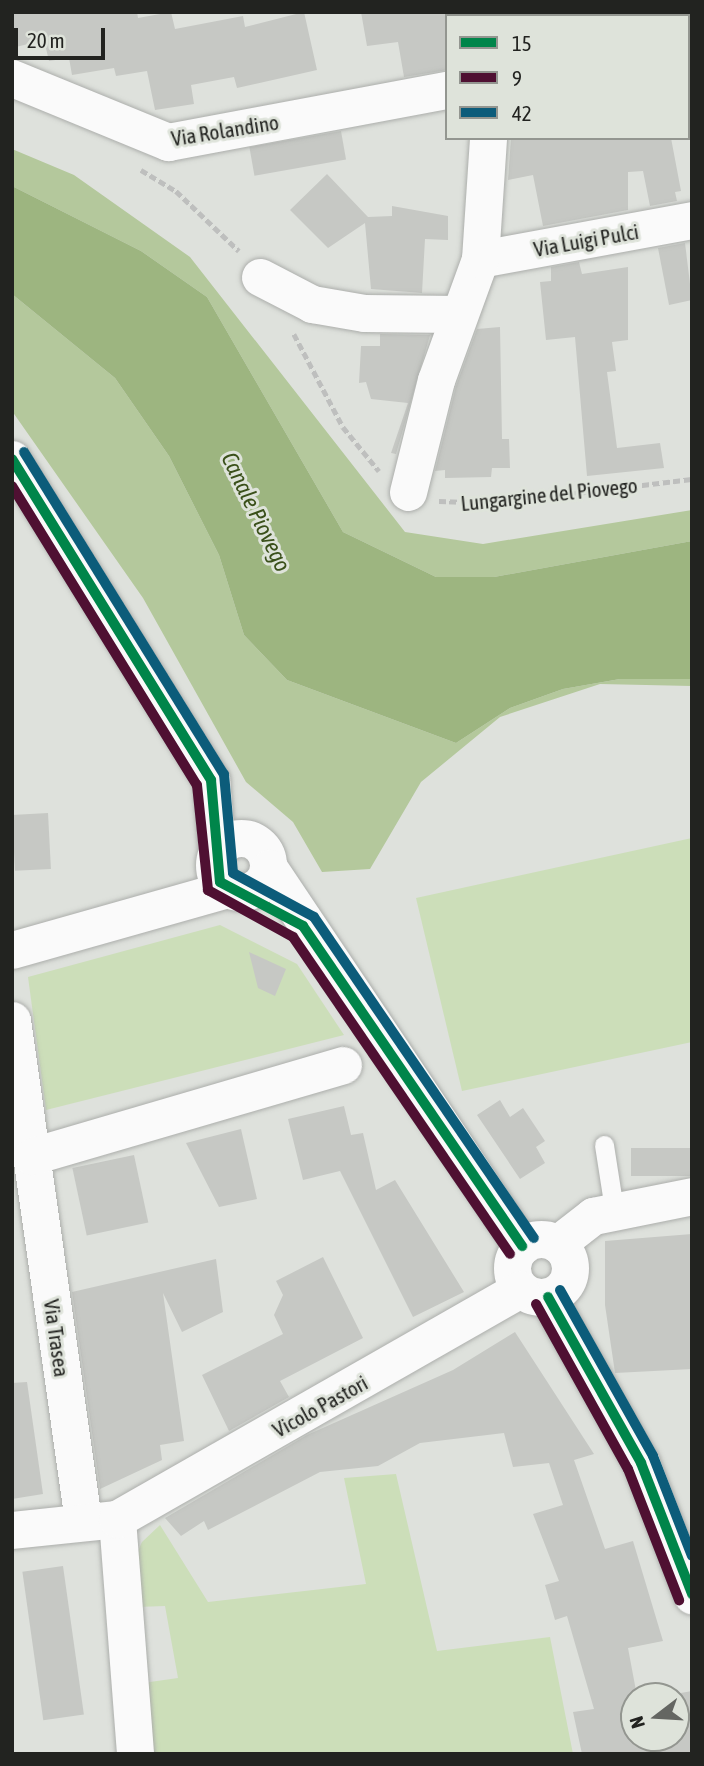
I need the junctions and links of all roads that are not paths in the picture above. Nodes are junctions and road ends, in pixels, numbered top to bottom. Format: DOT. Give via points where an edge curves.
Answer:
graph roads {
  1 [pos="12,78"];
  2 [pos="445,90"];
  3 [pos="488,140"];
  4 [pos="692,220"];
  5 [pos="480,259"];
  6 [pos="260,276"];
  7 [pos="459,314"];
  8 [pos="12,459"];
  9 [pos="408,492"];
  10 [pos="216,796"];
  11 [pos="262,854"];
  12 [pos="224,874"];
  13 [pos="298,921"];
  14 [pos="12,950"];
  15 [pos="12,1020"];
  16 [pos="343,1065"];
  17 [pos="604,1145"];
  18 [pos="32,1156"];
  19 [pos="692,1196"];
  20 [pos="614,1209"];
  21 [pos="539,1245"];
  22 [pos="534,1293"];
  23 [pos="100,1520"];
  24 [pos="12,1530"];
  25 [pos="692,1595"];
  26 [pos="135,1754"];
  1 -- 2 [label="street, Via Rolandino" via="168,142"];
  3 -- 5 [label="street"];
  4 -- 5 [label="street, Via Luigi Pulci"];
  5 -- 7 [label="street"];
  6 -- 7 [label="street" via="312,304 363,313"];
  7 -- 9 [label="street"];
  8 -- 10 [label="street"];
  10 -- 11 [label="street"];
  10 -- 12 [label="street"];
  11 -- 12 [label="street" via="234,838"];
  11 -- 12 [label="street" via="258,887"];
  11 -- 13 [label="street"];
  12 -- 13 [label="street"];
  12 -- 14 [label="street" via="171,901"];
  13 -- 21 [label="street"];
  15 -- 18 [label="street, Via Trasea"];
  16 -- 18 [label="street"];
  17 -- 20 [label="lane"];
  18 -- 23 [label="street, Via Trasea"];
  19 -- 20 [label="street"];
  20 -- 21 [label="street"];
  21 -- 22 [label="street" via="512,1272"];
  21 -- 22 [label="street" via="568,1257 570,1274"];
  22 -- 23 [label="street, Vicolo Pastori"];
  22 -- 25 [label="street" via="641,1463"];
  23 -- 24 [label="street"];
  23 -- 26 [label="street"];
}
